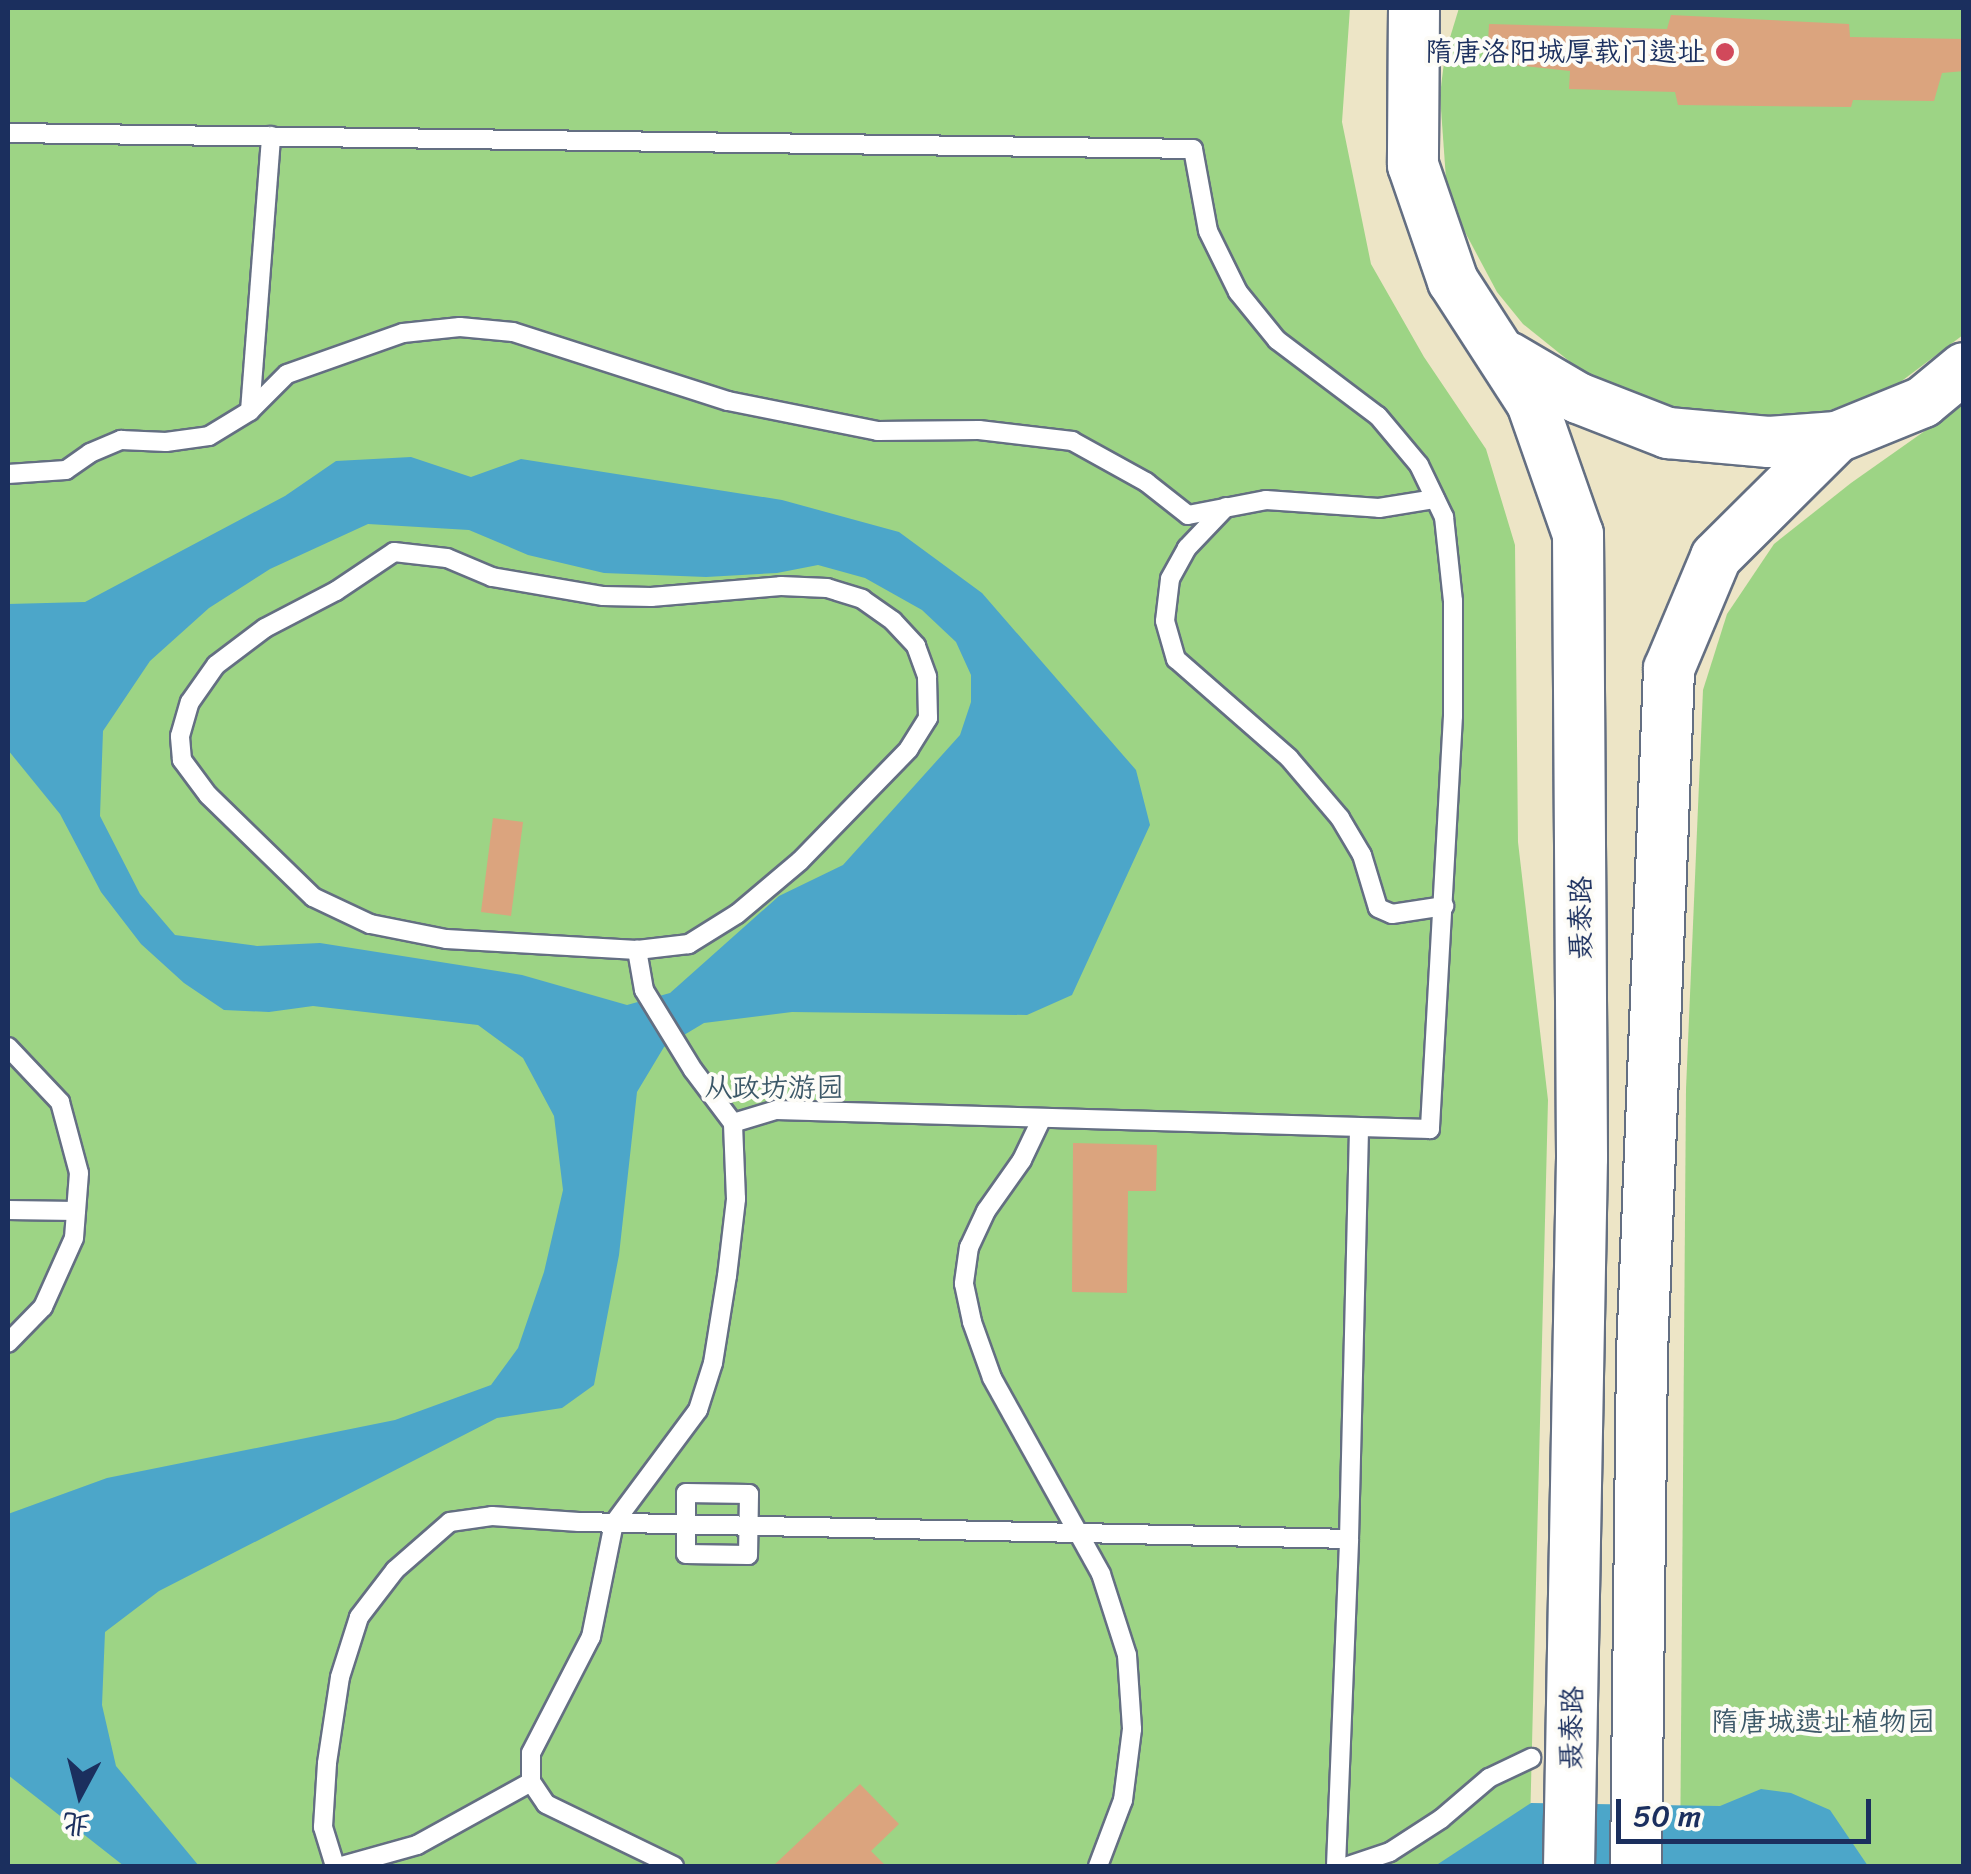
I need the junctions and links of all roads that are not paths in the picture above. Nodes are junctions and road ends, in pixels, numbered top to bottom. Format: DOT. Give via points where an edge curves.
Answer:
graph roads {
  1 [pos="1435,8"];
  2 [pos="1412,30"];
  3 [pos="8,132"];
  4 [pos="271,136"];
  5 [pos="1500,352"];
  6 [pos="1964,368"];
  7 [pos="250,410"];
  8 [pos="1837,437"];
  9 [pos="8,474"];
  10 [pos="1436,499"];
  11 [pos="1226,507"];
  12 [pos="1444,906"];
  13 [pos="637,950"];
  14 [pos="8,1047"];
  15 [pos="1042,1118"];
  16 [pos="733,1123"];
  17 [pos="1359,1128"];
  18 [pos="8,1210"];
  19 [pos="76,1211"];
  20 [pos="8,1344"];
  21 [pos="614,1522"];
  22 [pos="686,1524"];
  23 [pos="749,1526"];
  24 [pos="1080,1534"];
  25 [pos="1348,1540"];
  26 [pos="1532,1758"];
  27 [pos="531,1782"];
  28 [pos="338,1866"];
  29 [pos="674,1866"];
  30 [pos="1098,1866"];
  31 [pos="1336,1866"];
  32 [pos="1348,1866"];
  33 [pos="1569,1866"];
  34 [pos="1636,1866"];
  1 -- 2 [label="main road"];
  2 -- 5 [label="main road, 聂泰路" via="1413,165 1453,280"];
  3 -- 4 [label="lane"];
  4 -- 7 [label="lane"];
  4 -- 10 [label="lane" via="1193,149 1208,231 1238,292 1276,340 1378,416"];
  5 -- 8 [label="main road" via="1578,398 1668,433 1769,442"];
  5 -- 33 [label="main road, 聂泰路" via="1532,403 1578,534 1582,1205"];
  6 -- 8 [label="main road" via="1923,402"];
  7 -- 9 [label="lane" via="209,436 121,440 66,470"];
  7 -- 11 [label="lane" via="287,374 353,347 441,329 513,332 728,401 878,432 980,430 1072,440 1146,482 1188,516"];
  8 -- 34 [label="main road" via="1716,557 1670,669 1648,1206"];
  10 -- 11 [label="lane" via="1379,508 1266,500"];
  10 -- 12 [label="lane" via="1453,601"];
  11 -- 12 [label="lane" via="1187,548 1170,579 1165,621 1176,659 1289,758 1340,818 1362,855 1378,908 1392,914"];
  12 -- 17 [label="lane" via="1430,1130"];
  13 -- 13 [label="lane" via="446,939 370,924 314,897 208,795 182,760 180,736 190,702 216,665 265,628 394,552 448,558 492,577 603,596 781,586 862,598 916,646 928,676 928,718 909,748 800,861 737,914 689,944"];
  13 -- 16 [label="lane" via="644,990"];
  14 -- 19 [label="lane" via="60,1102 79,1173"];
  15 -- 16 [label="lane" via="776,1110"];
  15 -- 17 [label="lane"];
  15 -- 24 [label="lane" via="969,1247 964,1284 992,1378"];
  16 -- 21 [label="lane" via="736,1199 713,1363 698,1410"];
  17 -- 25 [label="lane"];
  18 -- 19 [label="lane"];
  19 -- 20 [label="lane" via="74,1238 44,1306"];
  21 -- 22 [label="lane"];
  21 -- 27 [label="lane" via="592,1637 531,1752"];
  21 -- 28 [label="lane" via="492,1516 450,1522 394,1570 359,1617 340,1677 322,1828"];
  22 -- 23 [label="lane"];
  22 -- 23 [label="lane" via="686,1554 748,1556"];
  22 -- 23 [label="lane" via="686,1494 749,1494"];
  23 -- 24 [label="lane"];
  24 -- 25 [label="lane"];
  24 -- 30 [label="lane" via="1128,1655 1132,1729 1123,1800"];
  25 -- 31 [label="lane"];
  26 -- 32 [label="lane" via="1489,1778 1390,1852"];
  27 -- 28 [label="lane" via="417,1844"];
  27 -- 29 [label="lane" via="546,1804"];
}
